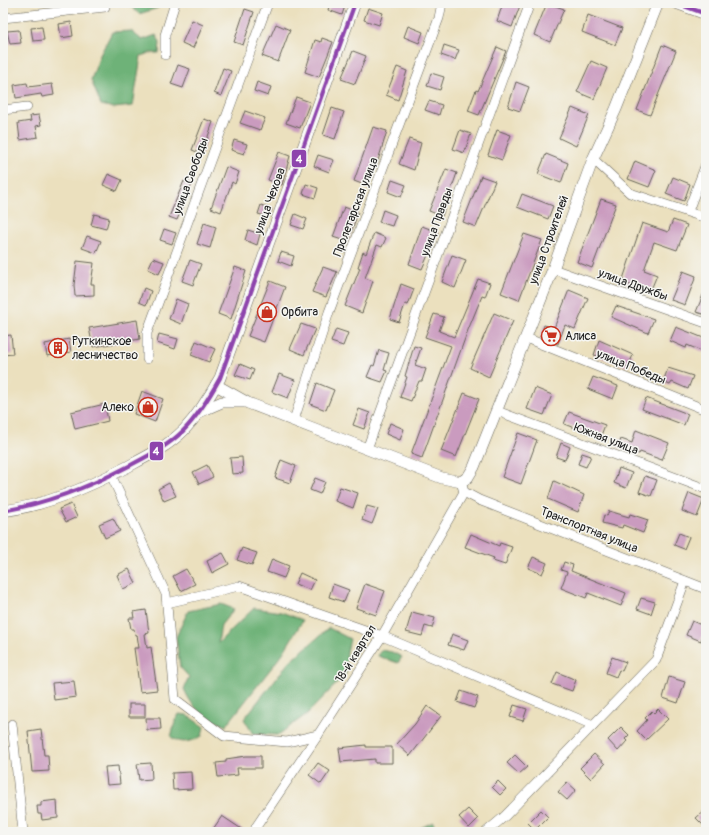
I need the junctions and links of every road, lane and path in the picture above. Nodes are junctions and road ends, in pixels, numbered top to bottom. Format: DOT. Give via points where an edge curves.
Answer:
graph roads {
  1 [pos="175,3"];
  2 [pos="268,3"];
  3 [pos="355,3"];
  4 [pos="442,3"];
  5 [pos="530,3"];
  6 [pos="658,3"];
  7 [pos="676,3"];
  8 [pos="105,7"];
  9 [pos="706,14"];
  10 [pos="3,18"];
  11 [pos="165,55"];
  12 [pos="28,108"];
  13 [pos="3,110"];
  14 [pos="593,159"];
  15 [pos="706,164"];
  16 [pos="688,211"];
  17 [pos="706,218"];
  18 [pos="553,269"];
  19 [pos="706,323"];
  20 [pos="526,338"];
  21 [pos="147,359"];
  22 [pos="216,385"];
  23 [pos="248,403"];
  24 [pos="706,410"];
  25 [pos="497,411"];
  26 [pos="199,412"];
  27 [pos="294,420"];
  28 [pos="367,449"];
  29 [pos="111,475"];
  30 [pos="462,487"];
  31 [pos="706,489"];
  32 [pos="3,511"];
  33 [pos="685,581"];
  34 [pos="706,589"];
  35 [pos="167,603"];
  36 [pos="382,636"];
  37 [pos="12,724"];
  38 [pos="593,725"];
  39 [pos="318,735"];
  40 [pos="23,832"];
  41 [pos="254,832"];
  42 [pos="486,832"];
  1 -- 11 [label="street" via="165,35"];
  2 -- 21 [label="street, улица Свободы" via="147,333"];
  3 -- 22 [label="street, улица Чехова"];
  4 -- 27 [label="street, Пролетарская улица" via="439,18 329,312"];
  5 -- 28 [label="street, улица Правды"];
  6 -- 14 [label="street, улица Строителей"];
  7 -- 9 [label="street"];
  8 -- 10 [label="street"];
  12 -- 13 [label="street"];
  14 -- 16 [label="street" via="630,193"];
  14 -- 18 [label="street, улица Строителей"];
  15 -- 16 [label="street"];
  16 -- 17 [label="street"];
  18 -- 19 [label="street, улица Дружбы"];
  18 -- 20 [label="street, улица Строителей"];
  20 -- 24 [label="street, улица Победы"];
  20 -- 25 [label="street, улица Строителей"];
  22 -- 23 [label="street"];
  22 -- 26 [label="street"];
  23 -- 26 [label="street" via="222,402"];
  23 -- 27 [label="street, Транспортная улица"];
  25 -- 30 [label="street, улица Строителей" via="474,467"];
  25 -- 31 [label="street, Южная улица"];
  26 -- 29 [label="street" via="163,447"];
  27 -- 28 [label="street, Транспортная улица"];
  28 -- 30 [label="street, Транспортная улица"];
  29 -- 32 [label="street" via="44,503"];
  29 -- 35 [label="street" via="166,594"];
  30 -- 33 [label="street, Транспортная улица" via="479,500"];
  30 -- 36 [label="street, 18-й квартал"];
  33 -- 34 [label="street, Транспортная улица"];
  33 -- 38 [label="street" via="656,660"];
  35 -- 36 [label="street" via="239,586"];
  35 -- 39 [label="street" via="175,699 224,736 287,742"];
  36 -- 38 [label="street"];
  36 -- 39 [label="street, 18-й квартал"];
  37 -- 40 [label="street"];
  38 -- 42 [label="street" via="505,816"];
  39 -- 41 [label="street, 18-й квартал"];
}
